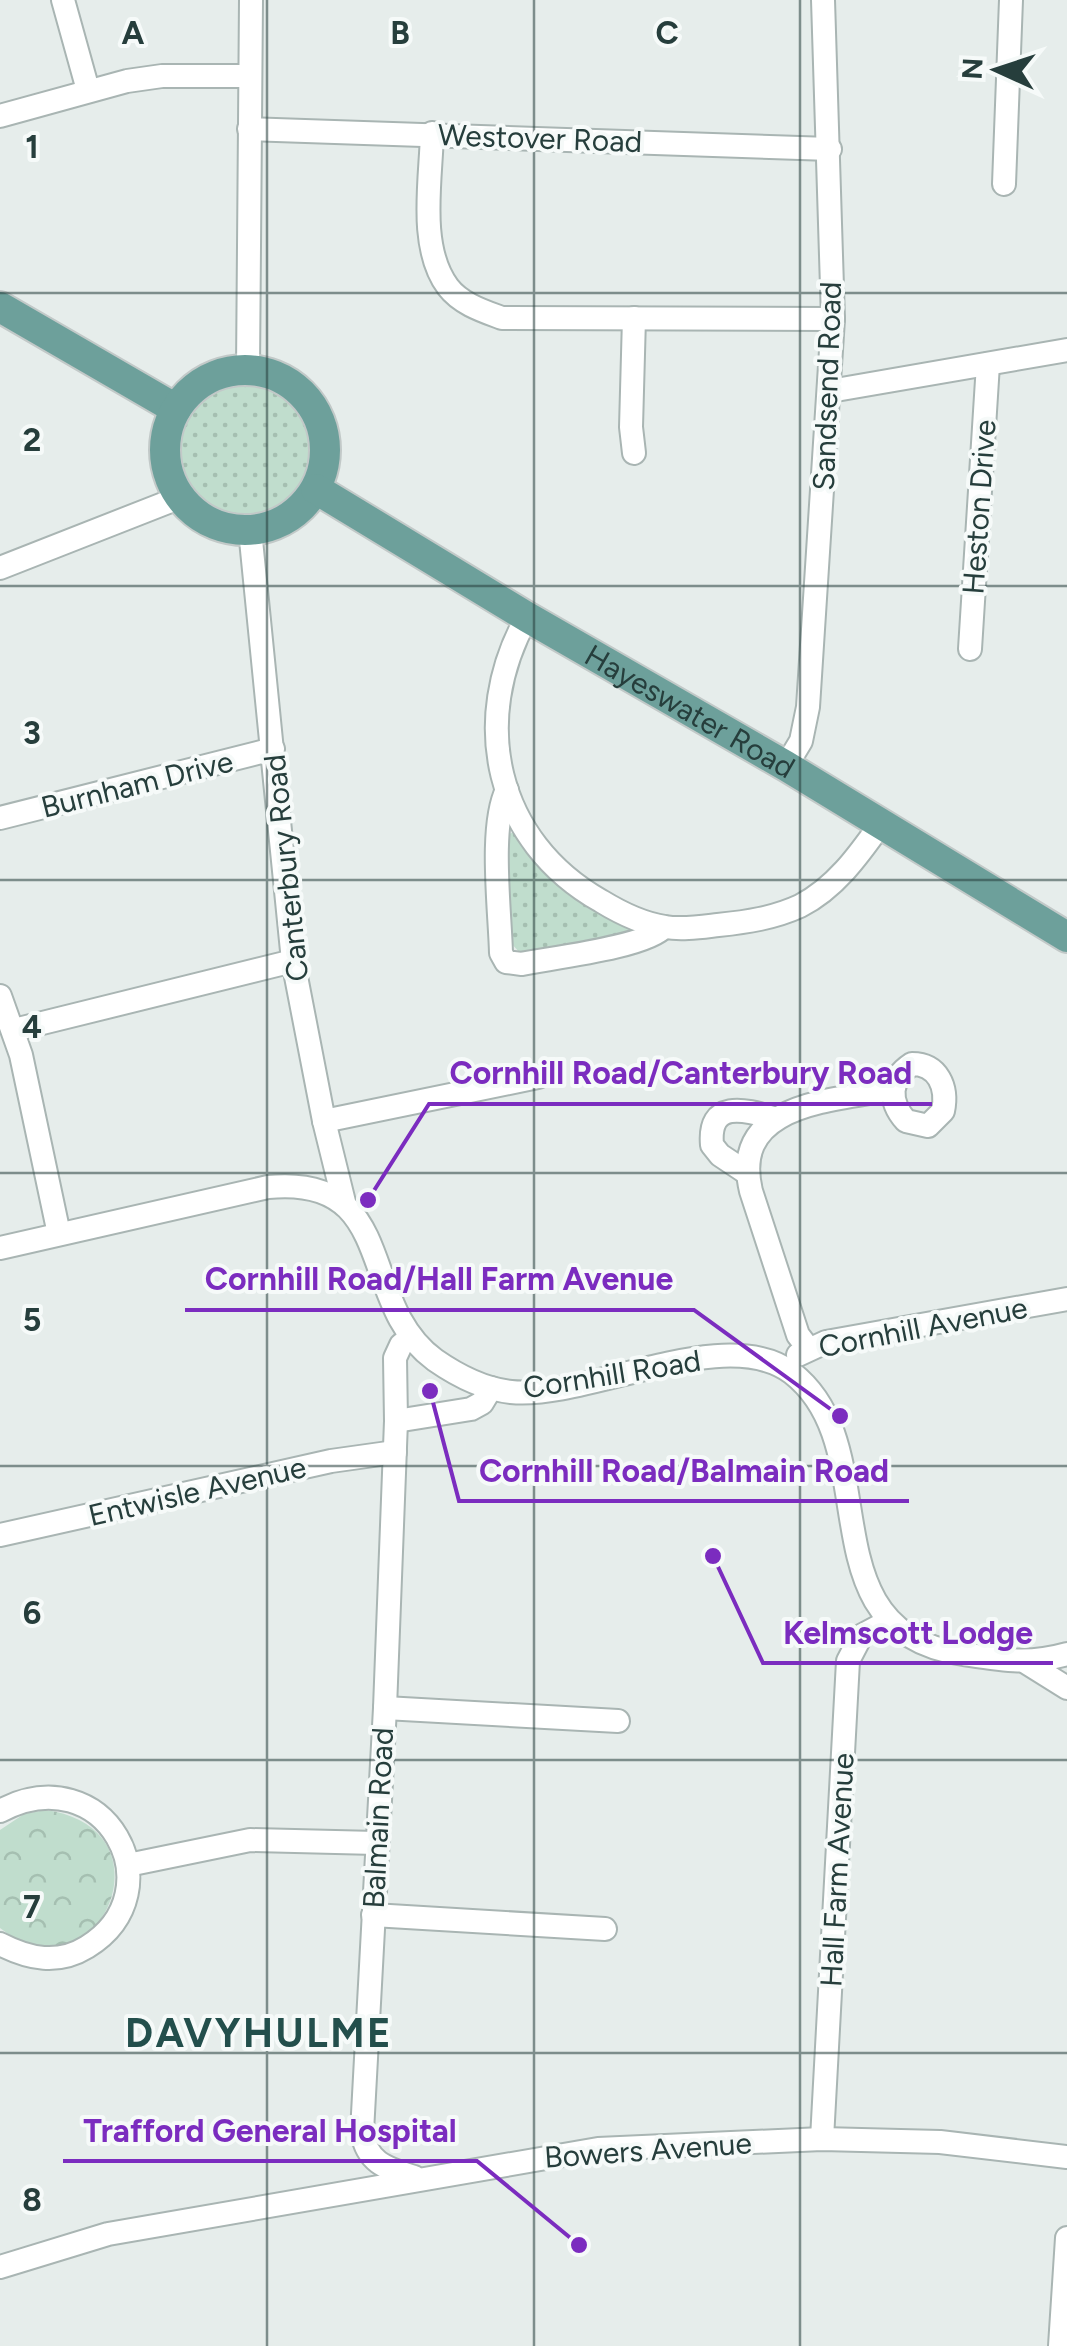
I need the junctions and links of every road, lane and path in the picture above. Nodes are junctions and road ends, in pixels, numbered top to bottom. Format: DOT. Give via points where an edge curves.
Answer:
graph roads {
  1 [pos="63,0"];
  2 [pos="251,0"];
  3 [pos="823,0"];
  4 [pos="1012,0"];
  5 [pos="249,76"];
  6 [pos="88,90"];
  7 [pos="0,116"];
  8 [pos="249,129"];
  9 [pos="432,133"];
  10 [pos="830,149"];
  11 [pos="1004,184"];
  12 [pos="0,307"];
  13 [pos="634,318"];
  14 [pos="833,319"];
  15 [pos="1067,350"];
  16 [pos="988,364"];
  17 [pos="248,369"];
  18 [pos="830,391"];
  19 [pos="176,410"];
  20 [pos="634,453"];
  21 [pos="316,489"];
  22 [pos="180,498"];
  23 [pos="250,530"];
  24 [pos="0,568"];
  25 [pos="527,618"];
  26 [pos="970,649"];
  27 [pos="273,750"];
  28 [pos="786,766"];
  29 [pos="507,790"];
  30 [pos="0,818"];
  31 [pos="880,825"];
  32 [pos="664,927"];
  33 [pos="1066,936"];
  34 [pos="294,961"];
  35 [pos="0,996"];
  36 [pos="14,1030"];
  37 [pos="10,1058"];
  38 [pos="538,1077"];
  39 [pos="892,1089"];
  40 [pos="774,1118"];
  41 [pos="324,1122"];
  42 [pos="747,1173"];
  43 [pos="344,1202"];
  44 [pos="59,1234"];
  45 [pos="0,1248"];
  46 [pos="1067,1300"];
  47 [pos="411,1337"];
  48 [pos="817,1345"];
  49 [pos="787,1369"];
  50 [pos="491,1388"];
  51 [pos="396,1420"];
  52 [pos="390,1453"];
  53 [pos="0,1535"];
  54 [pos="889,1622"];
  55 [pos="1067,1654"];
  56 [pos="1027,1663"];
  57 [pos="1067,1688"];
  58 [pos="385,1708"];
  59 [pos="618,1721"];
  60 [pos="0,1811"];
  61 [pos="376,1843"];
  62 [pos="128,1864"];
  63 [pos="373,1915"];
  64 [pos="605,1929"];
  65 [pos="0,1944"];
  66 [pos="822,2139"];
  67 [pos="1067,2157"];
  68 [pos="422,2179"];
  69 [pos="1067,2238"];
  70 [pos="0,2266"];
  71 [pos="1060,2346"];
  1 -- 6 [label="street"];
  2 -- 5 [label="street"];
  3 -- 10 [label="street, Sandsend Road"];
  4 -- 11 [label="street"];
  5 -- 6 [label="street" via="162,76"];
  5 -- 8 [label="street"];
  6 -- 7 [label="street"];
  8 -- 9 [label="street, Westover Road"];
  8 -- 17 [label="street"];
  9 -- 10 [label="street, Westover Road"];
  9 -- 13 [label="street" via="430,230 448,288 473,308 502,318"];
  10 -- 14 [label="street, Sandsend Road"];
  12 -- 19 [label="main road"];
  13 -- 14 [label="street"];
  13 -- 20 [label="street"];
  14 -- 18 [label="street, Sandsend Road"];
  15 -- 16 [label="street"];
  16 -- 18 [label="street"];
  16 -- 26 [label="street, Heston Drive"];
  17 -- 19 [label="main road" via="204,381"];
  17 -- 21 [label="main road" via="273,374 310,401 326,444"];
  18 -- 28 [label="street, Sandsend Road" via="808,708 801,741"];
  19 -- 22 [label="main road" via="165,442"];
  21 -- 23 [label="main road" via="278,524"];
  21 -- 25 [label="main road, Hayeswater Road"];
  22 -- 23 [label="main road" via="224,528"];
  22 -- 24 [label="street"];
  23 -- 27 [label="street, Canterbury Road"];
  25 -- 28 [label="main road, Hayeswater Road"];
  25 -- 29 [label="street" via="498,685 497,750"];
  27 -- 30 [label="street, Burnham Drive"];
  27 -- 34 [label="street, Canterbury Road"];
  28 -- 31 [label="main road, Hayeswater Road"];
  29 -- 32 [label="street" via="524,828 558,872 616,910"];
  29 -- 32 [label="street" via="498,835 506,962 636,942"];
  31 -- 32 [label="street" via="836,880 800,906 748,922"];
  31 -- 33 [label="main road, Hayeswater Road"];
  34 -- 36 [label="street"];
  34 -- 41 [label="street, Canterbury Road"];
  35 -- 36 [label="street"];
  36 -- 37 [label="street"];
  37 -- 44 [label="street"];
  38 -- 41 [label="street"];
  39 -- 40 [label="street"];
  40 -- 42 [label="street" via="753,1146"];
  40 -- 42 [label="street" via="736,1110 714,1122 712,1144"];
  41 -- 43 [label="street, Canterbury Road"];
  42 -- 48 [label="street" via="798,1335"];
  43 -- 44 [label="street" via="308,1187 268,1187"];
  43 -- 47 [label="street, Cornhill Road" via="368,1239"];
  44 -- 45 [label="street"];
  46 -- 48 [label="street, Cornhill Avenue"];
  47 -- 50 [label="street, Cornhill Road" via="460,1376"];
  47 -- 51 [label="street, Balmain Road" via="396,1358"];
  48 -- 49 [label="street, Cornhill Avenue"];
  49 -- 50 [label="street, Cornhill Road" via="750,1357 705,1358 540,1391"];
  49 -- 54 [label="street" via="826,1412 860,1563"];
  50 -- 51 [label="street" via="470,1410"];
  51 -- 52 [label="street, Balmain Road"];
  52 -- 53 [label="street, Entwisle Avenue"];
  52 -- 58 [label="street, Balmain Road"];
  54 -- 56 [label="street" via="942,1651"];
  54 -- 66 [label="street, Hall Farm Avenue" via="861,1636 848,1661"];
  55 -- 56 [label="street"];
  56 -- 57 [label="street"];
  58 -- 59 [label="street"];
  58 -- 61 [label="street, Balmain Road"];
  60 -- 62 [label="street" via="43,1796 67,1798 107,1822"];
  61 -- 62 [label="street" via="250,1840"];
  61 -- 63 [label="street, Balmain Road"];
  62 -- 65 [label="street" via="118,1918 77,1954 23,1956"];
  63 -- 64 [label="street"];
  63 -- 68 [label="street, Balmain Road" via="362,2132 382,2167"];
  66 -- 67 [label="street, Bowers Avenue" via="940,2142"];
  66 -- 68 [label="street, Bowers Avenue" via="598,2148"];
  68 -- 70 [label="street, Bowers Avenue" via="108,2234"];
  69 -- 71 [label="street"];
}
